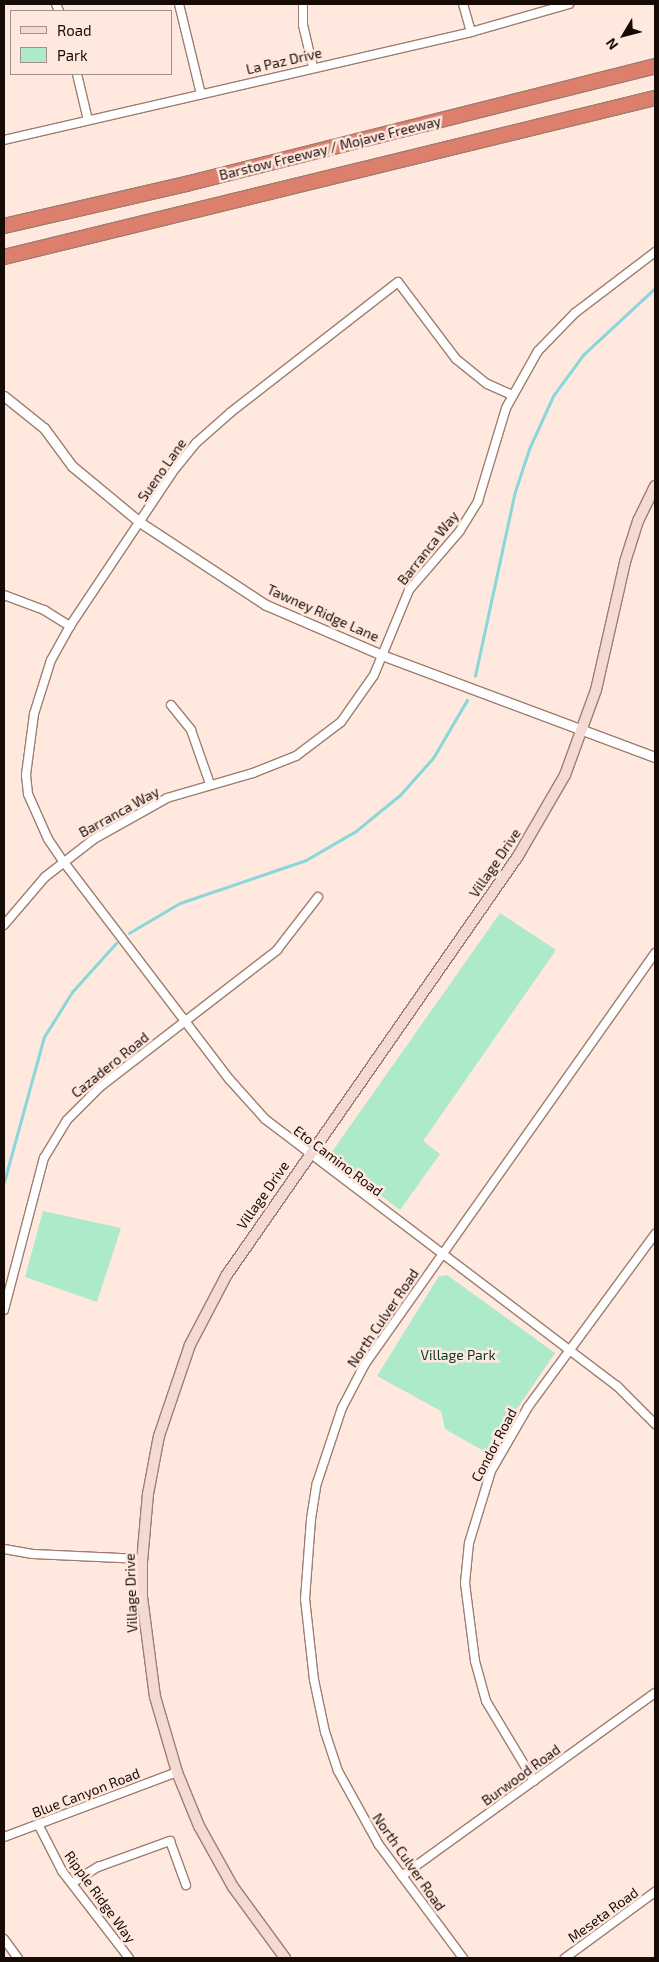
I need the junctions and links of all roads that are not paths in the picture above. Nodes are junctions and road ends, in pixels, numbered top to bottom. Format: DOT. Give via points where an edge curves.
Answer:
graph roads {
  1 [pos="179,4"];
  2 [pos="303,4"];
  3 [pos="463,4"];
  4 [pos="569,4"];
  5 [pos="471,32"];
  6 [pos="655,66"];
  7 [pos="312,67"];
  8 [pos="78,75"];
  9 [pos="201,94"];
  10 [pos="655,98"];
  11 [pos="88,120"];
  12 [pos="4,140"];
  13 [pos="4,226"];
  14 [pos="655,252"];
  15 [pos="4,257"];
  16 [pos="512,395"];
  17 [pos="4,396"];
  18 [pos="655,486"];
  19 [pos="141,522"];
  20 [pos="4,595"];
  21 [pos="70,626"];
  22 [pos="382,654"];
  23 [pos="171,705"];
  24 [pos="583,730"];
  25 [pos="655,757"];
  26 [pos="210,784"];
  27 [pos="63,861"];
  28 [pos="318,897"];
  29 [pos="4,925"];
  30 [pos="655,953"];
  31 [pos="185,1021"];
  32 [pos="308,1154"];
  33 [pos="655,1234"];
  34 [pos="440,1255"];
  35 [pos="4,1310"];
  36 [pos="569,1351"];
  37 [pos="655,1424"];
  38 [pos="4,1549"];
  39 [pos="142,1559"];
  40 [pos="655,1693"];
  41 [pos="177,1772"];
  42 [pos="534,1781"];
  43 [pos="38,1824"];
  44 [pos="4,1837"];
  45 [pos="402,1876"];
  46 [pos="72,1883"];
  47 [pos="186,1885"];
  48 [pos="655,1892"];
  49 [pos="4,1939"];
  50 [pos="18,1958"];
  51 [pos="129,1958"];
  52 [pos="286,1958"];
  53 [pos="463,1958"];
  54 [pos="565,1958"];
  1 -- 9 [label="street"];
  2 -- 7 [label="street" via="303,25"];
  3 -- 5 [label="street"];
  4 -- 5 [label="street, La Paz Drive"];
  5 -- 7 [label="street, La Paz Drive"];
  6 -- 13 [label="highway, Barstow Freeway / Mojave Freeway" via="186,184"];
  7 -- 9 [label="street, La Paz Drive"];
  8 -- 11 [label="street"];
  9 -- 11 [label="street, La Paz Drive"];
  10 -- 15 [label="highway, Barstow Freeway / Mojave Freeway"];
  11 -- 12 [label="street, La Paz Drive"];
  14 -- 16 [label="street, Barranca Way" via="556,329 538,351"];
  16 -- 19 [label="street, Sueno Lane" via="487,384 456,359 398,282 196,443 172,473"];
  16 -- 22 [label="street, Barranca Way" via="478,501 459,532 409,590"];
  17 -- 19 [label="street, Tawney Ridge Lane" via="44,428 72,466"];
  18 -- 24 [label="main road, Village Drive" via="638,521 625,562"];
  19 -- 21 [label="street, Sueno Lane"];
  19 -- 22 [label="street, Tawney Ridge Lane" via="266,605"];
  20 -- 21 [label="street" via="44,610"];
  21 -- 27 [label="street, Sueno Lane" via="41,686 26,775 35,815"];
  22 -- 24 [label="street, Tawney Ridge Lane"];
  22 -- 26 [label="street, Barranca Way" via="353,708 315,744 275,766"];
  23 -- 26 [label="street" via="191,730"];
  24 -- 25 [label="street, Tawney Ridge Lane"];
  24 -- 32 [label="main road, Village Drive" via="565,775 518,856"];
  26 -- 27 [label="street, Barranca Way" via="168,798 136,814"];
  27 -- 29 [label="street, Barranca Way"];
  27 -- 31 [label="street, Eto Camino Road"];
  28 -- 31 [label="street, Cazadero Road" via="277,950"];
  30 -- 34 [label="street, North Culver Road"];
  31 -- 32 [label="street, Eto Camino Road" via="248,1102"];
  31 -- 35 [label="street, Cazadero Road" via="86,1100 59,1131 39,1173"];
  32 -- 34 [label="street, Eto Camino Road"];
  32 -- 39 [label="main road, Village Drive" via="226,1276 190,1344 159,1436 148,1494"];
  33 -- 36 [label="street, Condor Road"];
  34 -- 36 [label="street, Eto Camino Road"];
  34 -- 45 [label="street, North Culver Road" via="364,1364 342,1408 317,1484 306,1567 307,1633 325,1732 338,1771 356,1806"];
  36 -- 37 [label="street, Eto Camino Road" via="623,1391"];
  36 -- 42 [label="street, Condor Road" via="528,1407 491,1471 469,1543 465,1583 474,1662 486,1700"];
  38 -- 39 [label="street" via="33,1554"];
  39 -- 41 [label="main road, Village Drive" via="148,1661"];
  40 -- 42 [label="street, Burwood Road"];
  41 -- 43 [label="street, Blue Canyon Road"];
  41 -- 52 [label="main road, Village Drive" via="217,1860"];
  42 -- 45 [label="street, Burwood Road"];
  43 -- 44 [label="street, Blue Canyon Road"];
  43 -- 46 [label="street, Ripple Ridge Way"];
  45 -- 53 [label="street, North Culver Road"];
  46 -- 47 [label="street" via="98,1867 170,1841"];
  46 -- 51 [label="street, Ripple Ridge Way"];
  48 -- 54 [label="street, Meseta Road"];
  49 -- 50 [label="street"];
}
